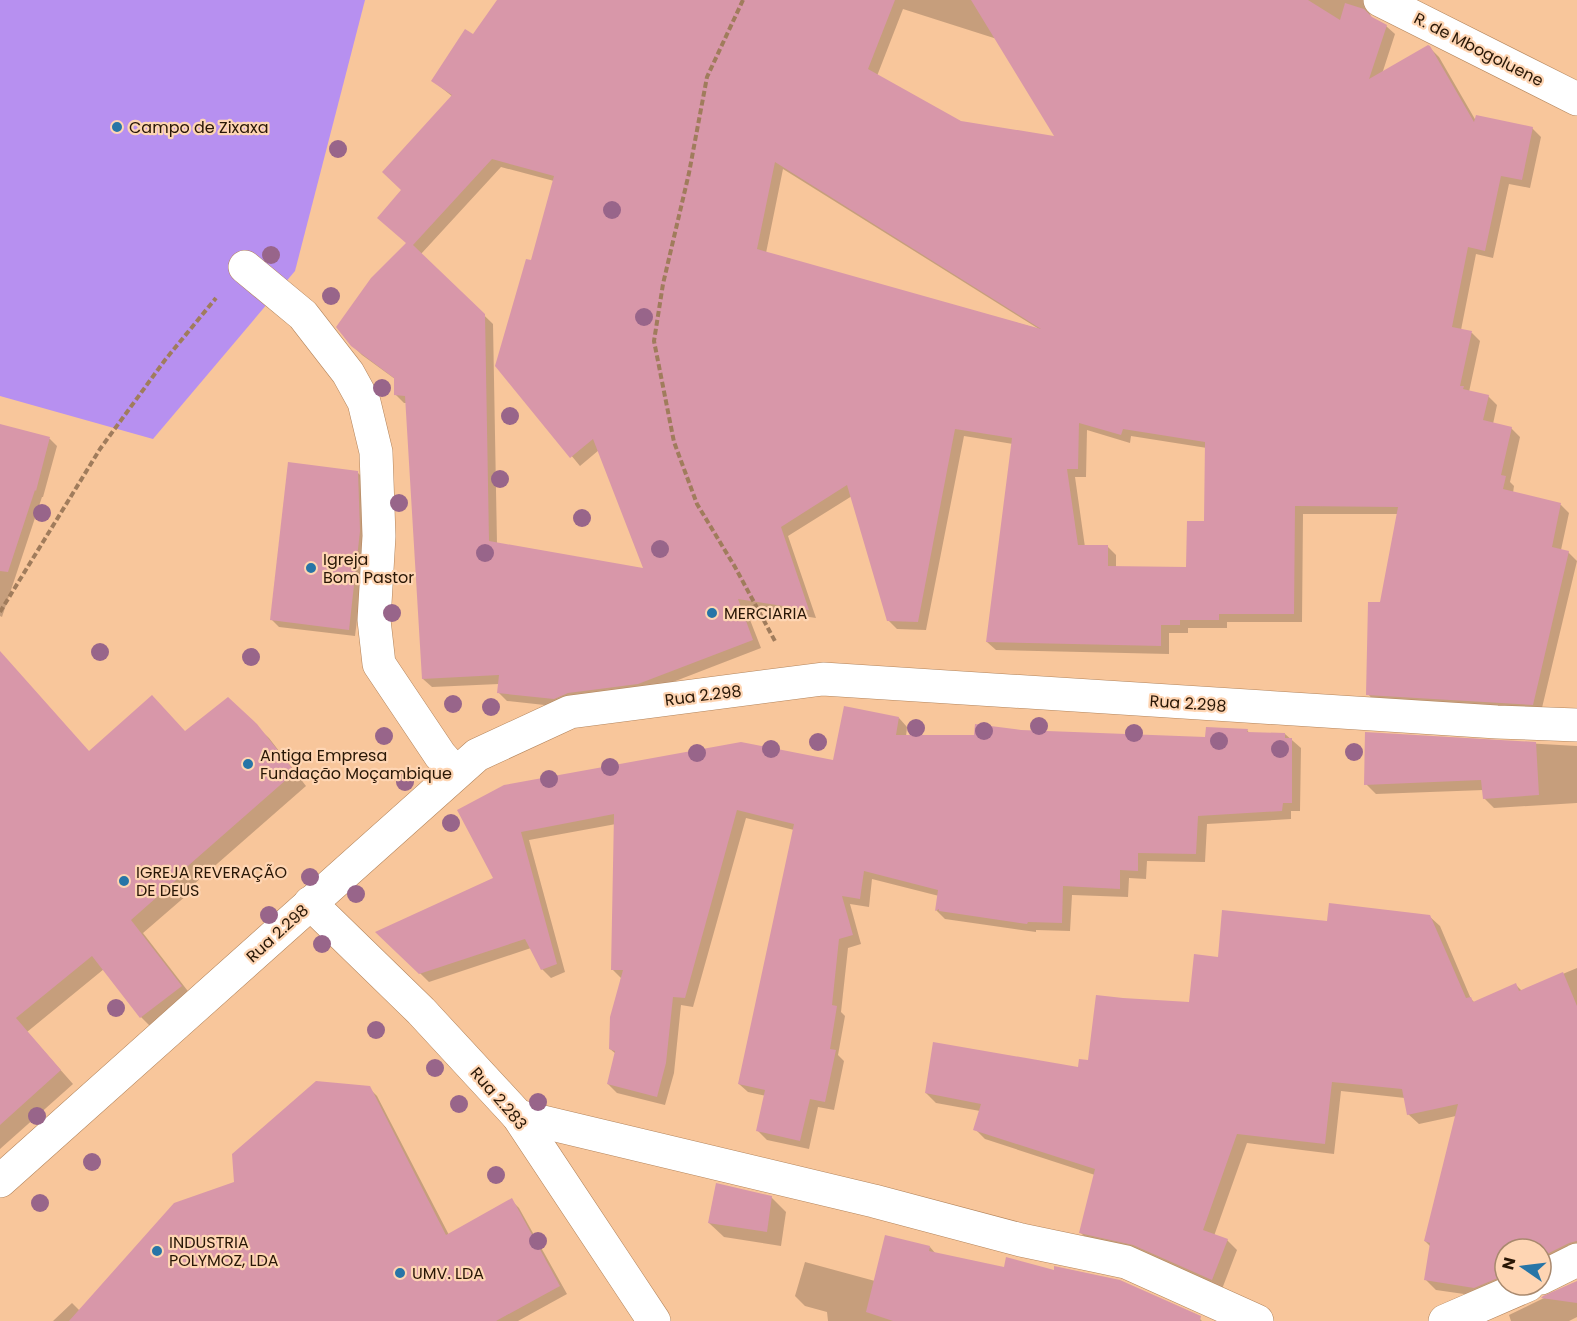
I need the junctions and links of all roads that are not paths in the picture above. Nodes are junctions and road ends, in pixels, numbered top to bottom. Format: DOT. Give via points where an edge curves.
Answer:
graph roads {
  1 [pos="1380,0"];
  2 [pos="1577,99"];
  3 [pos="246,268"];
  4 [pos="1577,725"];
  5 [pos="456,773"];
  6 [pos="310,903"];
  7 [pos="518,1116"];
  8 [pos="0,1181"];
  9 [pos="1577,1260"];
  10 [pos="1553,1272"];
  11 [pos="1500,1297"];
  12 [pos="654,1321"];
  13 [pos="1257,1321"];
  14 [pos="1445,1321"];
  1 -- 2 [label="street, R. de Mbogoluene"];
  3 -- 5 [label="street" via="303,315 348,373 364,402 376,452 379,536 374,620 379,664"];
  4 -- 5 [label="street, Rua 2.298" via="823,679 570,712 477,755"];
  5 -- 6 [label="street, Rua 2.298"];
  6 -- 7 [label="street, Rua 2.283" via="421,1011"];
  6 -- 8 [label="street, Rua 2.298"];
  7 -- 12 [label="street, Rua 2.283"];
  7 -- 13 [label="street" via="1021,1240 1126,1262"];
  9 -- 10 [label="street"];
  11 -- 14 [label="street"];
}
